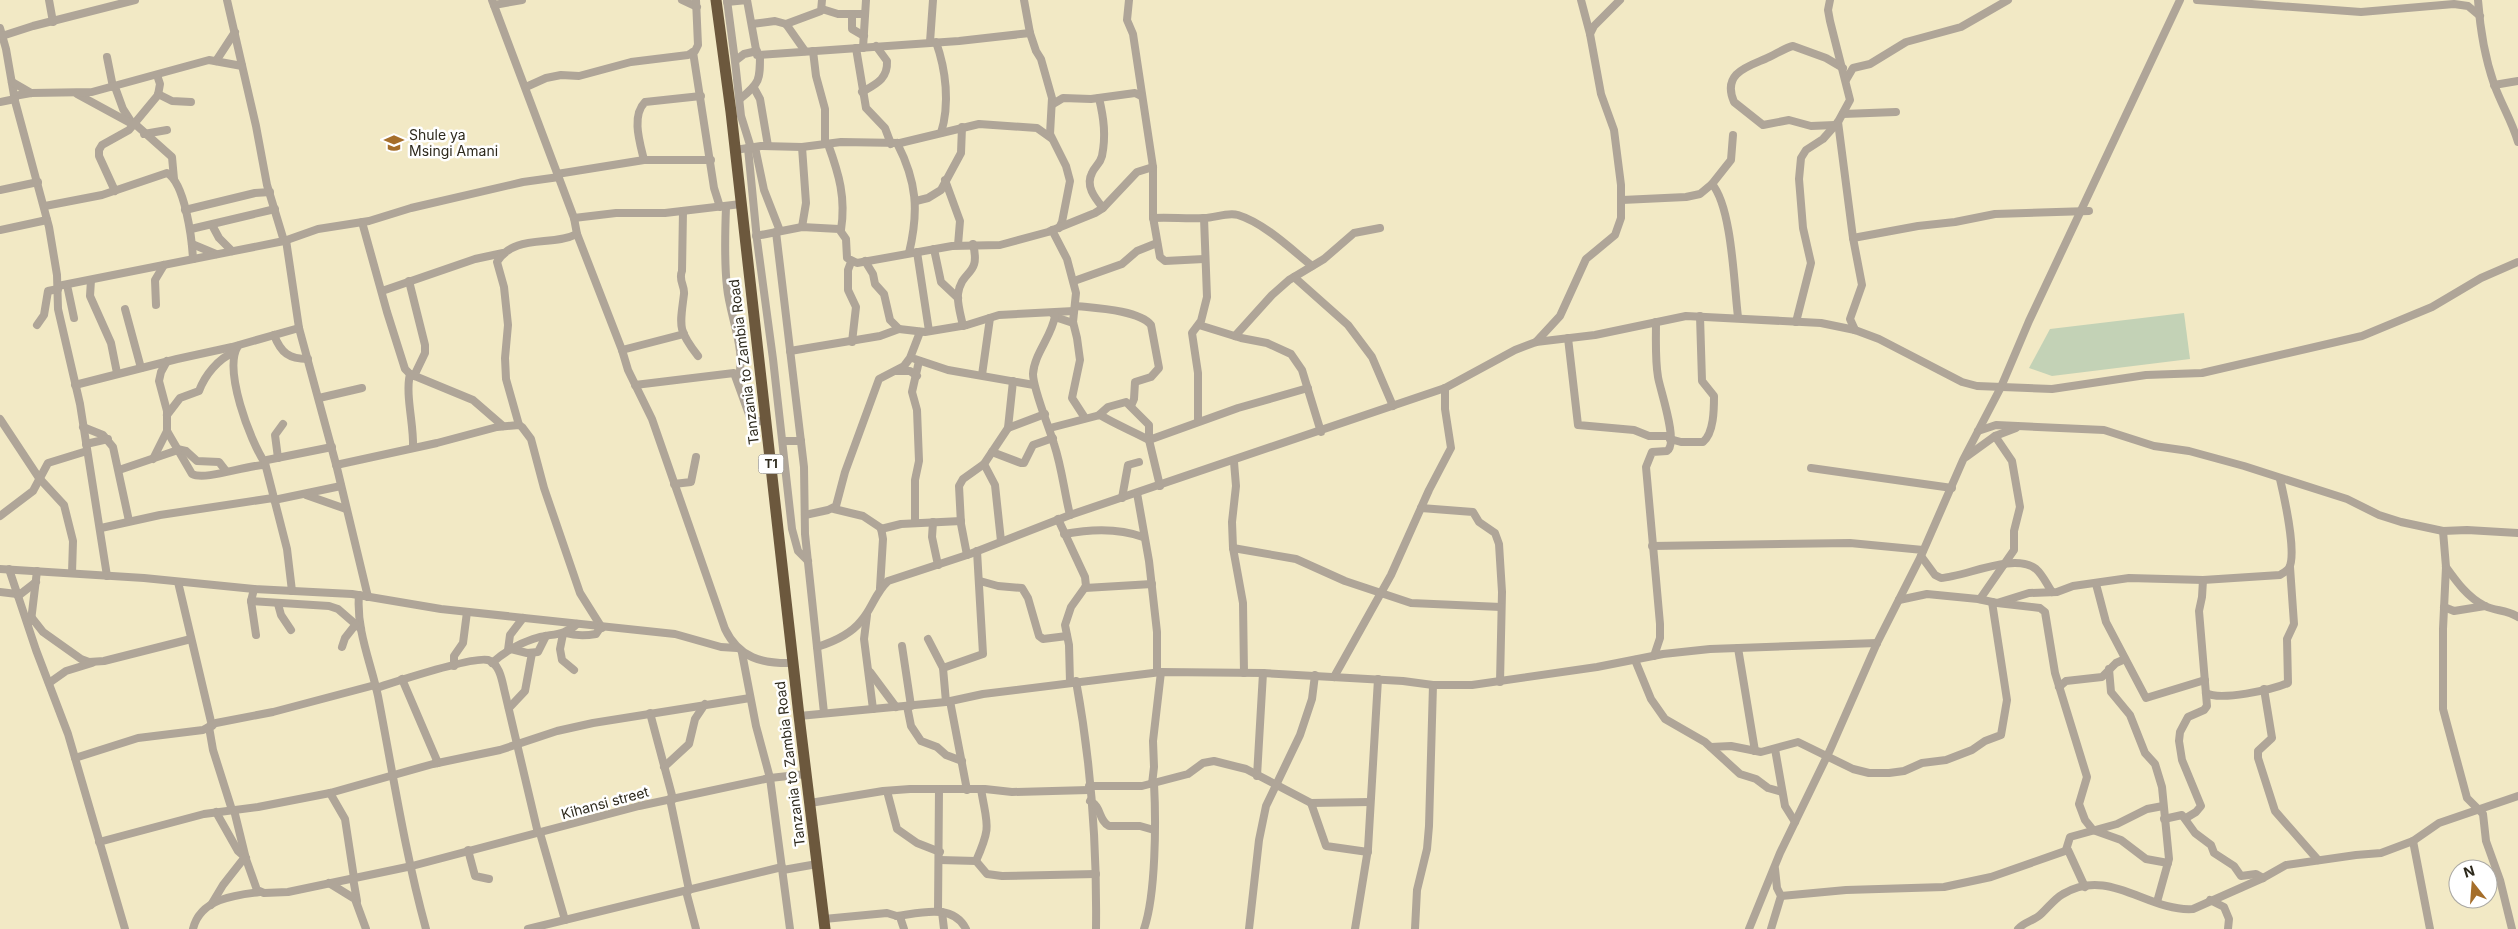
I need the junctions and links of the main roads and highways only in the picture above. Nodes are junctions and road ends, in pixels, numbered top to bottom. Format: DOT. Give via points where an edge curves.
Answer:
graph roads {
  1 [pos="723,1"];
  2 [pos="825,924"];
  1 -- 2 [label="highway, Tanzania to Zambia Road / T1" via="735,150 798,716"];
}
